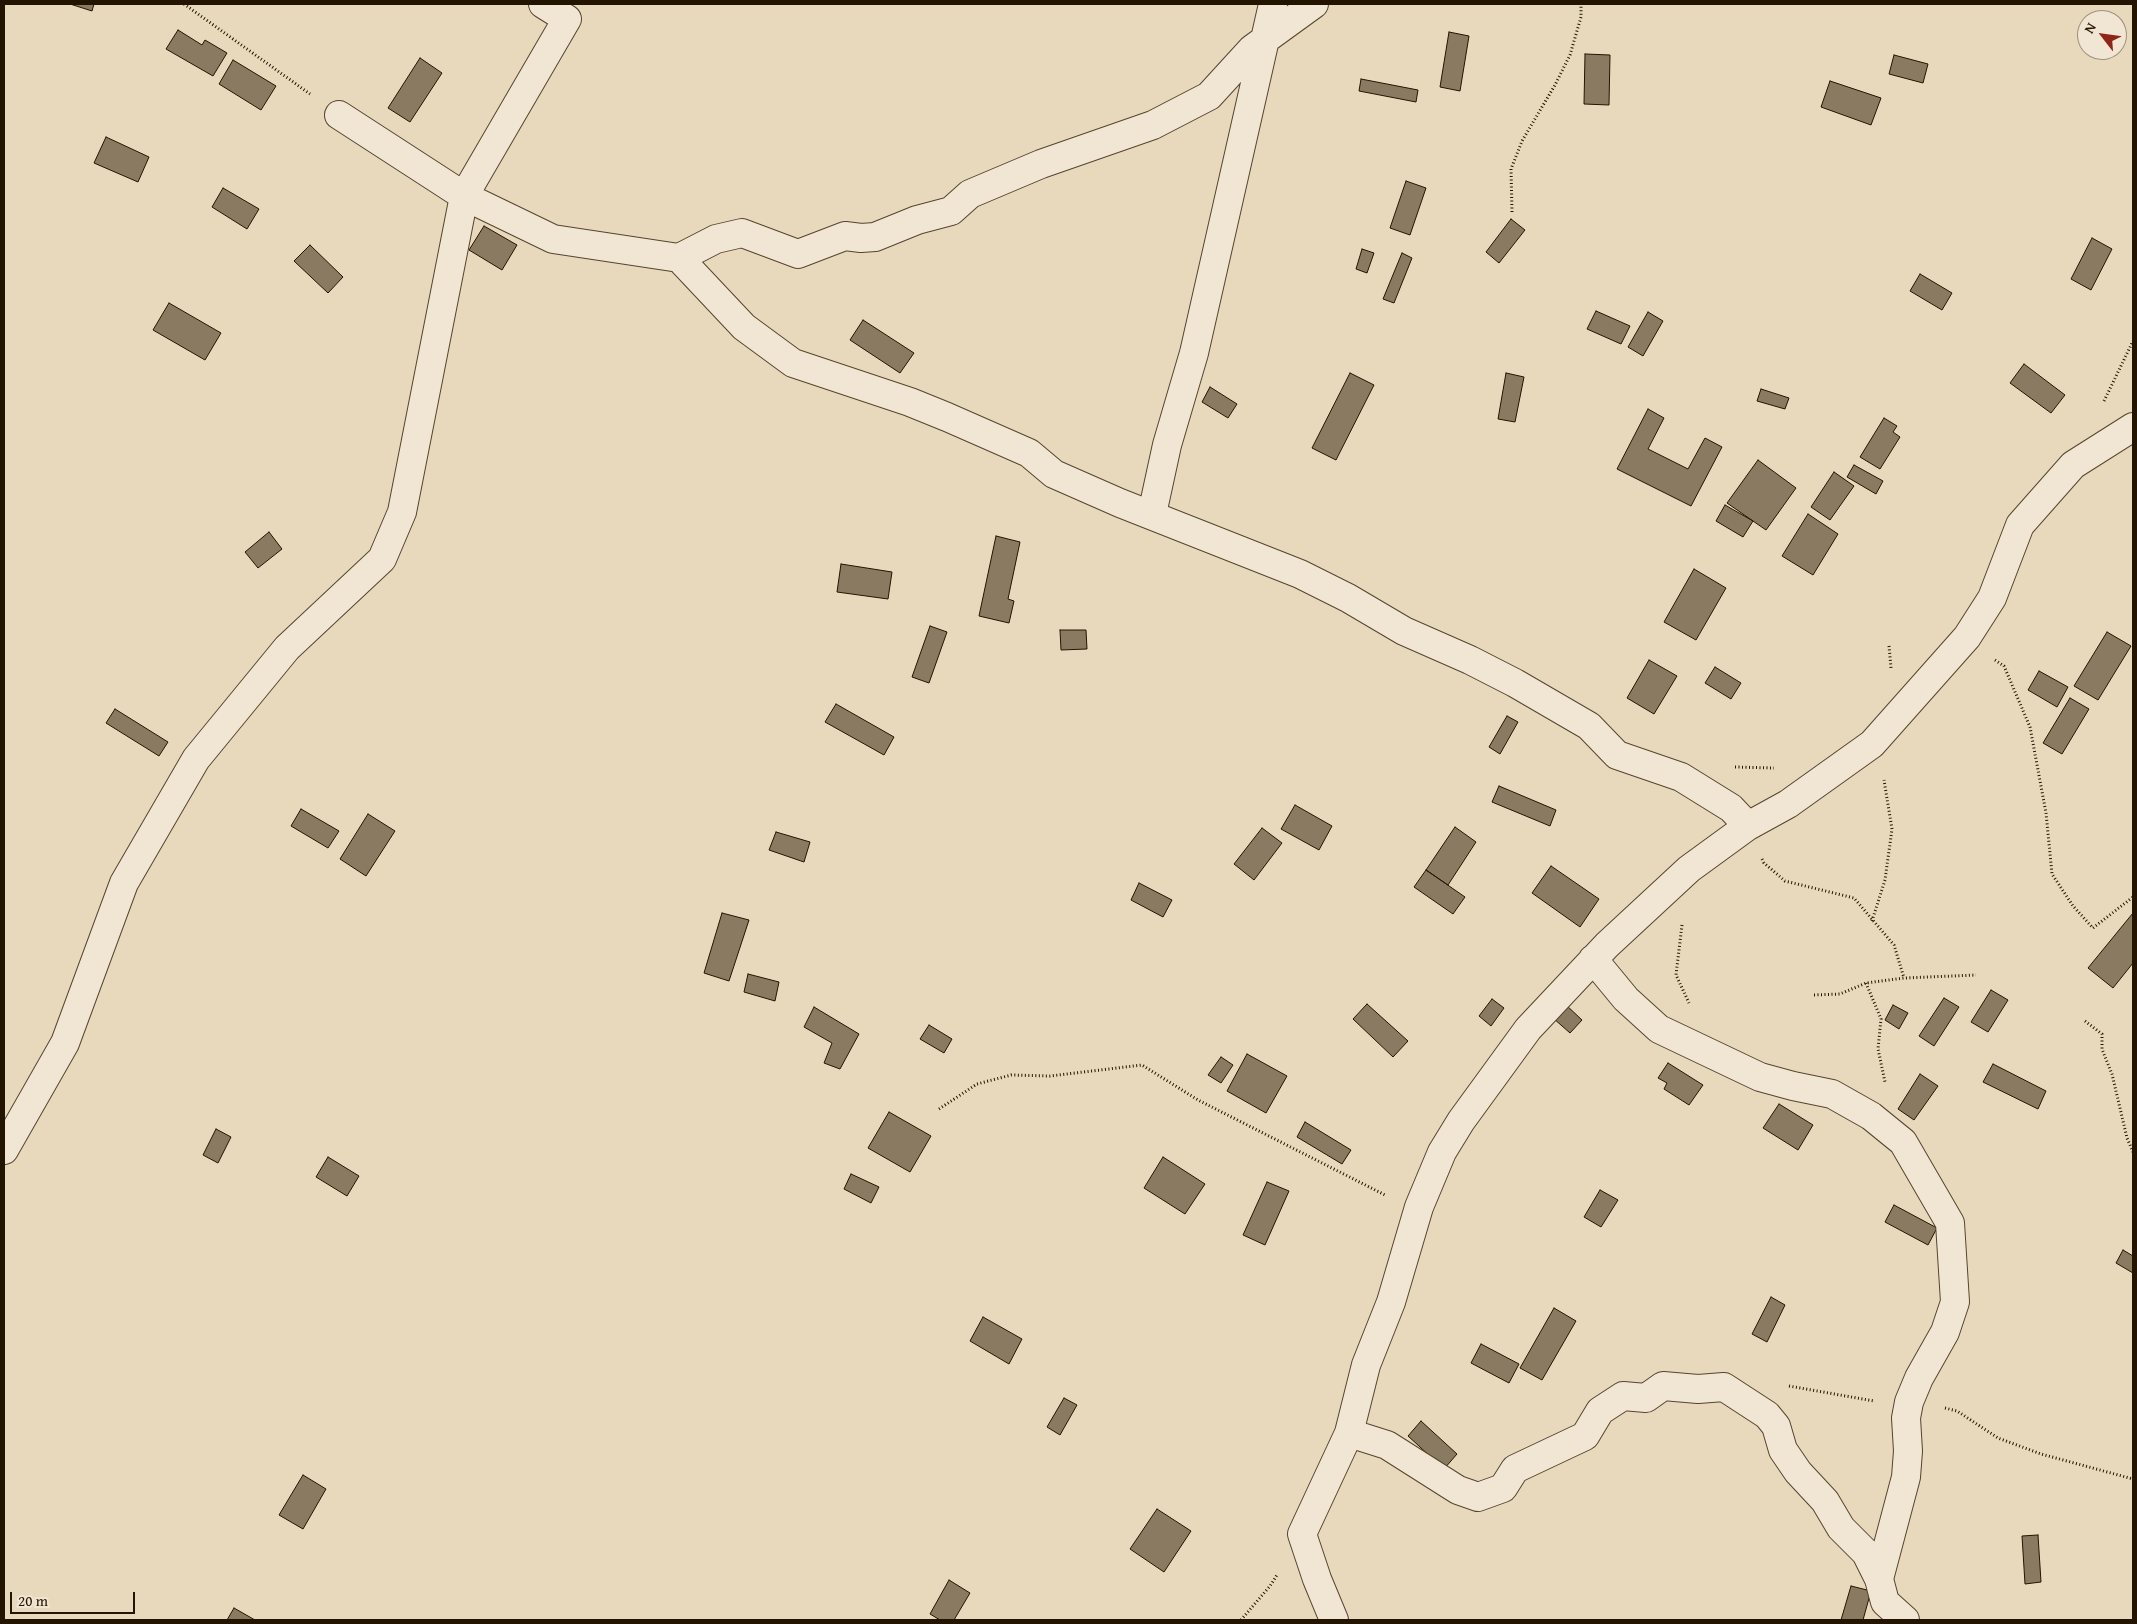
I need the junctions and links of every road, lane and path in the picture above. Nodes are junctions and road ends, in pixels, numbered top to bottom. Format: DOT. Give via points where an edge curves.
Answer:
graph roads {
  1 [pos="184,4"];
  2 [pos="543,4"];
  3 [pos="1273,4"];
  4 [pos="1314,4"];
  5 [pos="1581,4"];
  6 [pos="1266,39"];
  7 [pos="339,115"];
  8 [pos="464,196"];
  9 [pos="1512,212"];
  10 [pos="679,258"];
  11 [pos="2133,427"];
  12 [pos="1152,514"];
  13 [pos="1966,637"];
  14 [pos="1872,744"];
  15 [pos="1778,768"];
  16 [pos="1681,777"];
  17 [pos="1748,826"];
  18 [pos="2133,896"];
  19 [pos="1872,921"];
  20 [pos="1593,959"];
  21 [pos="1976,976"];
  22 [pos="1904,978"];
  23 [pos="1866,983"];
  24 [pos="1814,995"];
  25 [pos="2085,1021"];
  26 [pos="1886,1090"];
  27 [pos="939,1109"];
  28 [pos="4,1150"];
  29 [pos="2133,1152"];
  30 [pos="1419,1207"];
  31 [pos="1349,1432"];
  32 [pos="1302,1534"];
  33 [pos="1879,1579"];
  34 [pos="1241,1620"];
  35 [pos="1334,1620"];
  36 [pos="1905,1620"];
  1 -- 7 [label="path"];
  2 -- 8 [label="street" via="567,18"];
  3 -- 6 [label="street"];
  4 -- 6 [label="street"];
  5 -- 9 [label="path" via="1570,55 1522,141 1511,169"];
  6 -- 10 [label="street" via="1252,49 1209,96 1153,125 1040,164 970,194 951,211 875,237 845,236 798,254 742,233 716,239"];
  6 -- 12 [label="street" via="1196,343 1167,445"];
  7 -- 8 [label="street"];
  8 -- 10 [label="street" via="553,239"];
  8 -- 28 [label="street" via="402,512 382,559 287,648 196,759 124,883 65,1043"];
  10 -- 12 [label="street" via="744,327 793,362 947,417 1029,453 1054,474"];
  11 -- 13 [label="street" via="2073,464 2020,525 1992,598"];
  12 -- 16 [label="street" via="1300,574 1404,631 1515,683 1589,726 1617,755"];
  13 -- 14 [label="street"];
  13 -- 18 [label="path" via="2004,666 2030,727 2046,813 2052,874 2073,906 2093,928"];
  14 -- 17 [label="street" via="1788,804"];
  14 -- 19 [label="path" via="1886,786 1892,829 1886,880"];
  15 -- 16 [label="path" via="1721,767"];
  16 -- 17 [label="street" via="1732,808"];
  17 -- 19 [label="path" via="1764,863 1785,881 1854,898"];
  17 -- 20 [label="street" via="1689,869"];
  19 -- 22 [label="path" via="1894,945"];
  20 -- 30 [label="street" via="1528,1029 1461,1121 1442,1152"];
  20 -- 33 [label="street" via="1626,999 1659,1028 1760,1077 1832,1094 1871,1116 1904,1142 1950,1223 1955,1302 1945,1332 1908,1402 1906,1476"];
  21 -- 22 [label="path"];
  22 -- 23 [label="path"];
  23 -- 24 [label="path" via="1840,994"];
  23 -- 26 [label="path" via="1881,1019 1878,1049"];
  25 -- 29 [label="path" via="2102,1034 2102,1049"];
  27 -- 30 [label="path" via="977,1084 1011,1075 1050,1076 1142,1065 1198,1100 1380,1193"];
  30 -- 31 [label="street" via="1391,1302 1366,1365"];
  31 -- 32 [label="street"];
  31 -- 33 [label="street" via="1387,1445 1458,1490 1478,1497 1504,1488 1515,1469 1585,1436 1600,1410 1623,1396 1646,1398 1663,1386 1724,1387 1767,1415 1776,1426 1783,1450 1825,1501 1841,1528 1866,1553"];
  32 -- 34 [label="path" via="1270,1586"];
  32 -- 35 [label="street"];
  33 -- 36 [label="street" via="1885,1602"];
}
